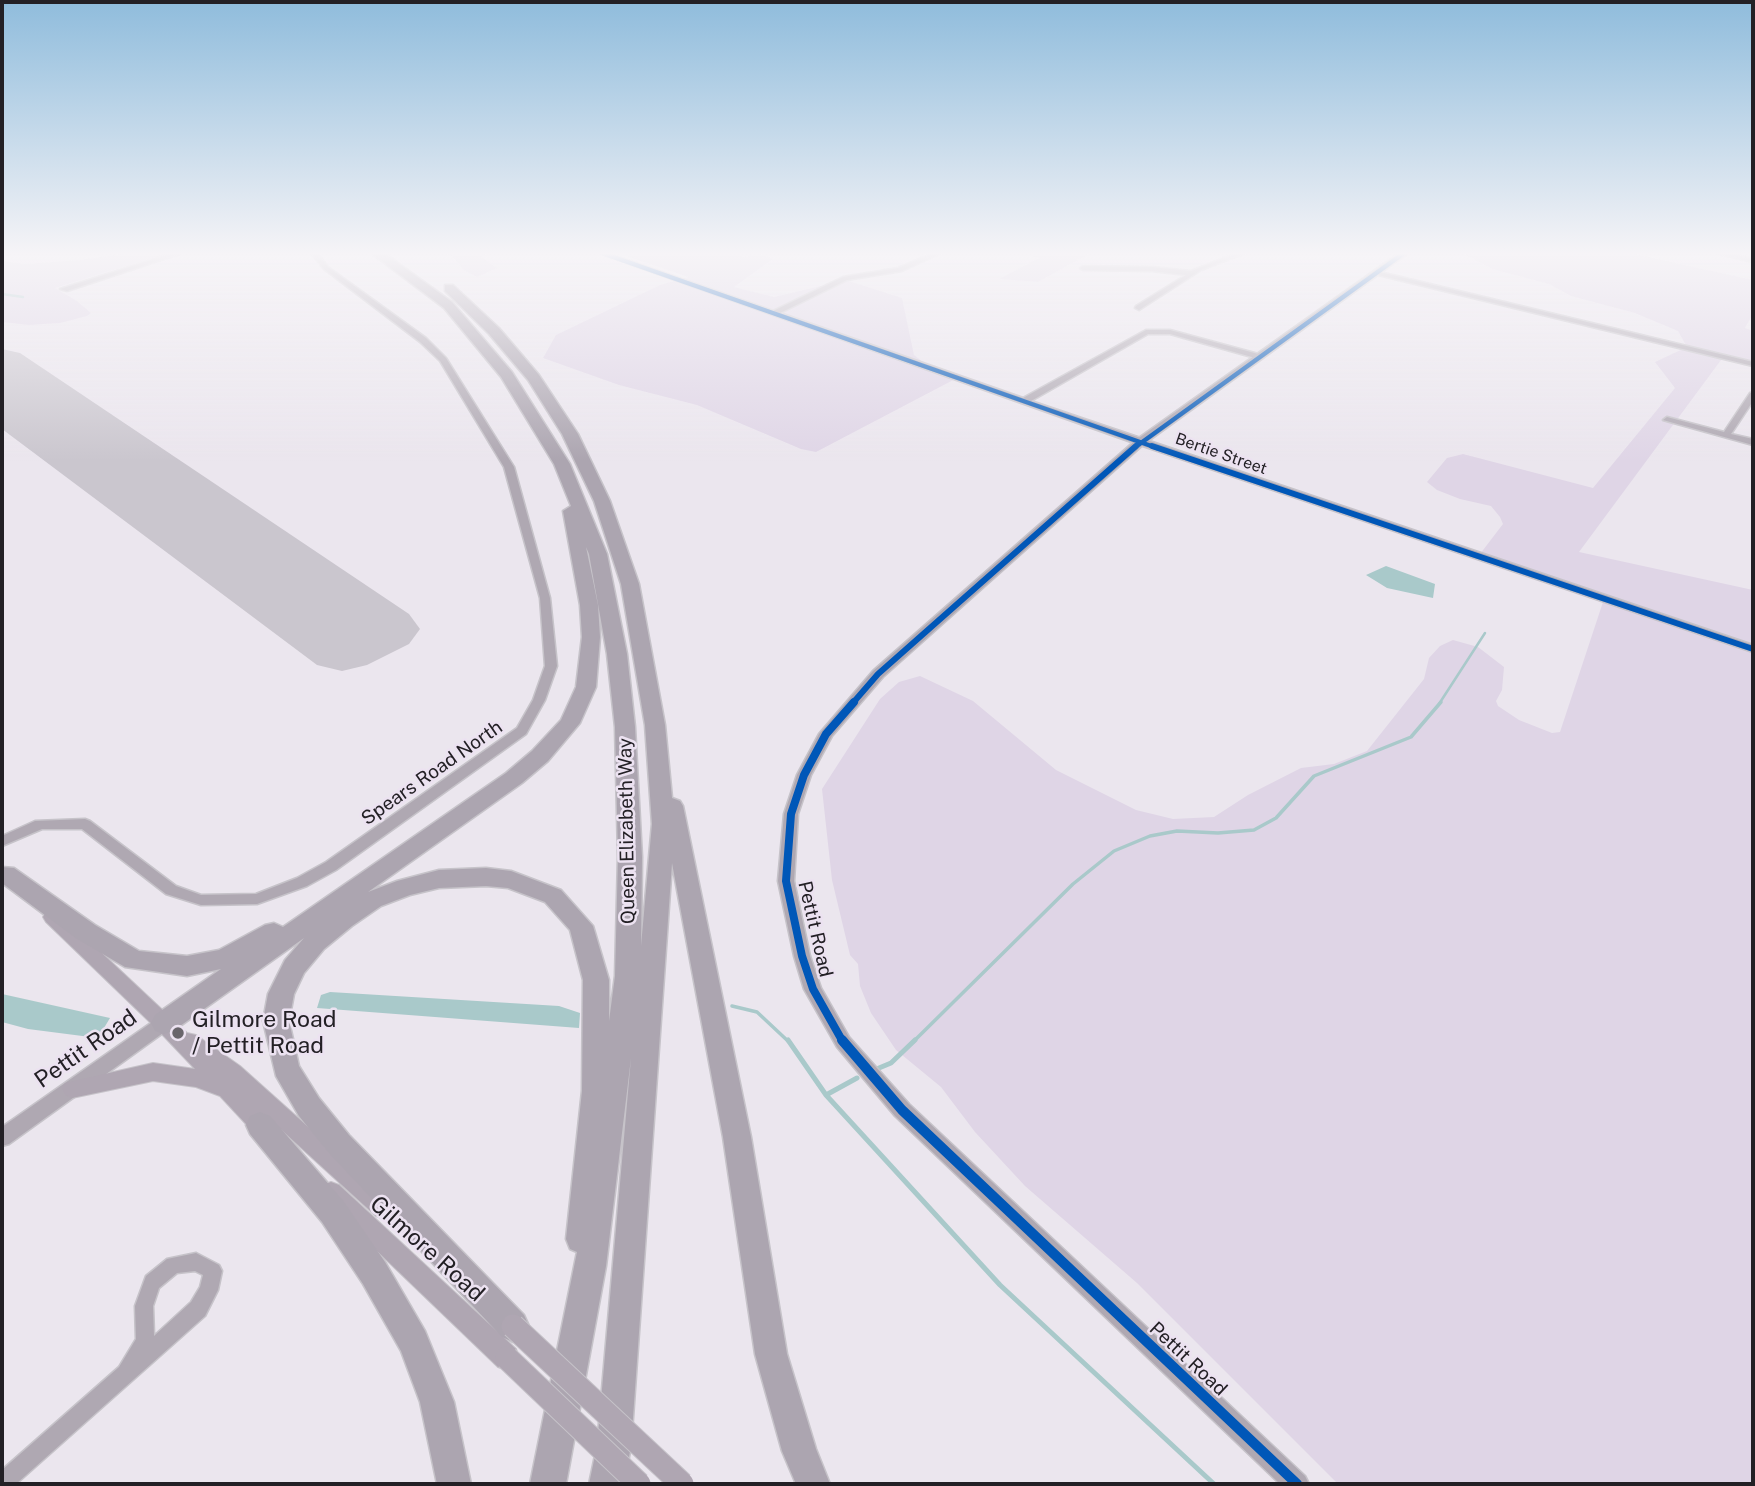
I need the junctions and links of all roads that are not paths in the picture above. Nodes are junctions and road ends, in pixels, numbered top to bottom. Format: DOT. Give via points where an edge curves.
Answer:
graph roads {
  1 [pos="398,322"];
  2 [pos="463,322"];
  3 [pos="485,322"];
  4 [pos="801,322"];
  5 [pos="1307,322"];
  6 [pos="1580,322"];
  7 [pos="1259,357"];
  8 [pos="1753,364"];
  9 [pos="1753,396"];
  10 [pos="1024,401"];
  11 [pos="1667,420"];
  12 [pos="1726,435"];
  13 [pos="1140,442"];
  14 [pos="1753,442"];
  15 [pos="562,464"];
  16 [pos="1753,649"];
  17 [pos="655,725"];
  18 [pos="2,841"];
  19 [pos="4,872"];
  20 [pos="372,879"];
  21 [pos="164,1023"];
  22 [pos="72,1089"];
  23 [pos="225,1090"];
  24 [pos="260,1125"];
  25 [pos="2,1138"];
  26 [pos="513,1326"];
  27 [pos="126,1374"];
  28 [pos="565,1398"];
  29 [pos="2,1483"];
  30 [pos="454,1484"];
  31 [pos="548,1484"];
  32 [pos="609,1484"];
  33 [pos="639,1484"];
  34 [pos="682,1484"];
  35 [pos="813,1484"];
  36 [pos="1297,1484"];
  1 -- 18 [label="street, Spears Road North" via="443,360 509,467 545,598 551,666 522,731 331,866 257,899 201,900 171,890 85,824 40,824"];
  2 -- 15 [label="highway, Queen Elizabeth Way" via="507,375"];
  3 -- 17 [label="highway, Queen Elizabeth Way" via="534,378 570,434 602,501 630,584"];
  4 -- 10 [label="street, Bertie Street"];
  5 -- 7 [label="street, Pettit Road"];
  6 -- 8 [label="street"];
  7 -- 10 [label="street" via="1170,332 1146,332"];
  7 -- 13 [label="street, Pettit Road"];
  9 -- 12 [label="street"];
  10 -- 13 [label="street, Bertie Street"];
  11 -- 12 [label="street"];
  12 -- 14 [label="street"];
  13 -- 16 [label="street, Bertie Street"];
  13 -- 36 [label="street, Pettit Road" via="878,674 826,734 804,775 791,814 786,881 813,989 843,1042 902,1110"];
  15 -- 20 [label="highway" via="589,605 590,637 586,687 570,723 514,778"];
  15 -- 28 [label="highway, Queen Elizabeth Way" via="598,554 617,653 630,857 628,976 616,1077 592,1266"];
  17 -- 32 [label="highway, Queen Elizabeth Way" via="663,824"];
  17 -- 35 [label="highway" via="737,1136 771,1354"];
  19 -- 20 [label="highway" via="86,933 134,960 187,966 224,959"];
  19 -- 21 [label="main road, Gilmore Road"];
  20 -- 21 [label="highway"];
  21 -- 22 [label="street, Pettit Road"];
  21 -- 23 [label="main road, Gilmore Road"];
  21 -- 26 [label="main road, Gilmore Road" via="233,1072"];
  22 -- 23 [label="main road" via="153,1072 198,1078"];
  22 -- 25 [label="street, Pettit Road"];
  23 -- 24 [label="main road, Gilmore Road"];
  24 -- 30 [label="highway" via="332,1212 414,1342 437,1402"];
  24 -- 33 [label="main road, Gilmore Road, bridge"];
  26 -- 28 [label="highway" via="309,1107 286,1068 276,1021 281,994 294,967 315,942 373,900 439,878 499,878 553,897 581,926 588,944 596,980 596,1091"];
  26 -- 34 [label="main road, Gilmore Road, bridge"];
  27 -- 27 [label="street" via="145,1340 144,1306 152,1282 173,1265 196,1262 213,1271 198,1309"];
  27 -- 29 [label="street"];
  28 -- 31 [label="highway, Queen Elizabeth Way"];
}
